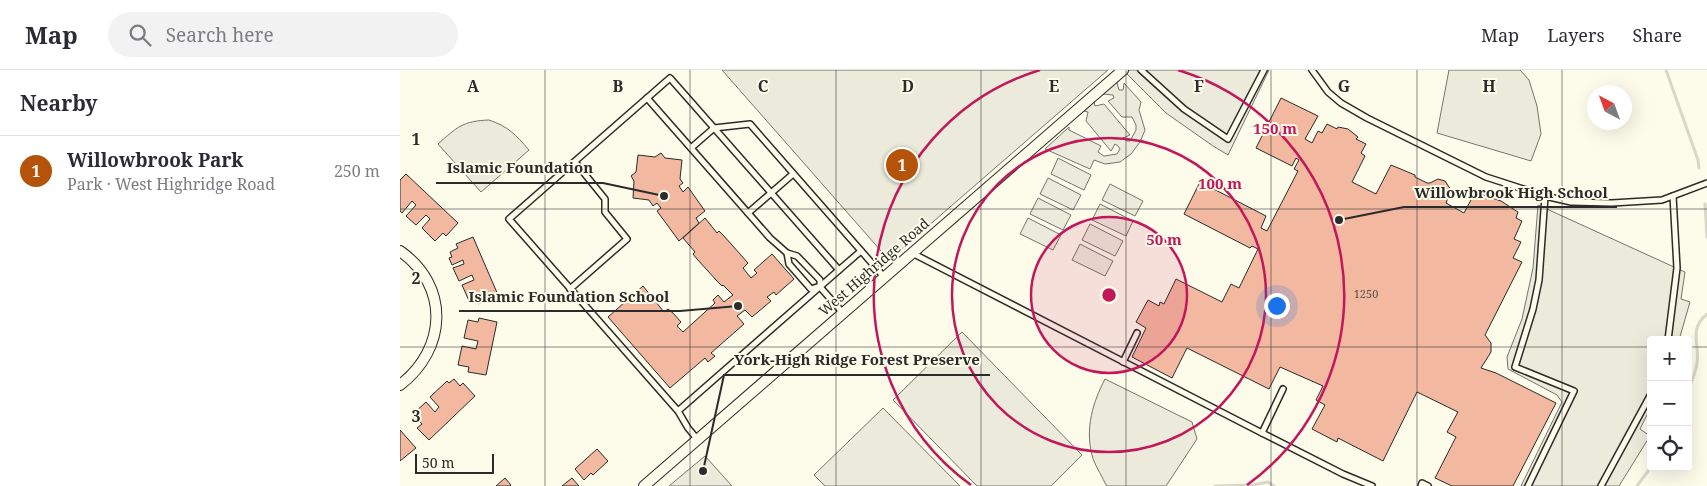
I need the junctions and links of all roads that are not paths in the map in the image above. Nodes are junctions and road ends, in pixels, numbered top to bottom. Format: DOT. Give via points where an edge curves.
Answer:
graph roads {
  1 [pos="1123,70"];
  2 [pos="1141,70"];
  3 [pos="1264,70"];
  4 [pos="1312,70"];
  5 [pos="647,98"];
  6 [pos="714,128"];
  7 [pos="691,148"];
  8 [pos="575,162"];
  9 [pos="793,174"];
  10 [pos="1707,183"];
  11 [pos="771,193"];
  12 [pos="1545,196"];
  13 [pos="1673,196"];
  14 [pos="748,213"];
  15 [pos="400,251"];
  16 [pos="861,251"];
  17 [pos="787,253"];
  18 [pos="911,253"];
  19 [pos="839,270"];
  20 [pos="884,277"];
  21 [pos="820,287"];
  22 [pos="570,289"];
  23 [pos="843,313"];
  24 [pos="1137,333"];
  25 [pos="1669,336"];
  26 [pos="1123,362"];
  27 [pos="400,385"];
  28 [pos="1283,389"];
  29 [pos="1647,401"];
  30 [pos="678,411"];
  31 [pos="1262,434"];
  32 [pos="698,440"];
  33 [pos="644,486"];
  34 [pos="1372,486"];
  35 [pos="1421,486"];
  36 [pos="1428,486"];
  37 [pos="1528,486"];
  38 [pos="1601,486"];
  1 -- 18 [label="street, West Highridge Road"];
  2 -- 3 [label="lane" via="1184,109 1228,139"];
  4 -- 12 [label="lane" via="1328,92 1341,103 1381,125 1486,177"];
  5 -- 6 [label="lane" via="670,78"];
  5 -- 7 [label="lane"];
  5 -- 8 [label="lane"];
  6 -- 7 [label="lane"];
  6 -- 9 [label="lane" via="750,124"];
  6 -- 11 [label="lane"];
  7 -- 14 [label="lane"];
  8 -- 22 [label="lane" via="605,199 604,212 627,239"];
  8 -- 22 [label="lane" via="509,219"];
  9 -- 11 [label="lane"];
  9 -- 16 [label="lane"];
  10 -- 13 [label="lane"];
  11 -- 14 [label="lane"];
  11 -- 19 [label="lane"];
  12 -- 13 [label="lane" via="1571,202 1612,203 1662,200"];
  12 -- 37 [label="lane" via="1539,280 1515,367 1574,391"];
  13 -- 25 [label="lane" via="1678,268"];
  14 -- 17 [label="lane"];
  15 -- 27 [label="street" via="421,270 430,286 438,321 422,363"];
  16 -- 19 [label="lane"];
  16 -- 20 [label="lane"];
  17 -- 21 [label="lane" via="797,256 820,280"];
  17 -- 21 [label="lane" via="789,264 811,289"];
  18 -- 20 [label="street, West Highridge Road"];
  18 -- 26 [label="lane"];
  19 -- 21 [label="lane"];
  20 -- 23 [label="street, West Highridge Road"];
  21 -- 23 [label="lane"];
  21 -- 30 [label="lane"];
  22 -- 30 [label="lane"];
  23 -- 32 [label="street, West Highridge Road"];
  24 -- 26 [label="lane"];
  26 -- 31 [label="lane"];
  28 -- 31 [label="lane"];
  29 -- 38 [label="lane"];
  30 -- 32 [label="lane"];
  31 -- 34 [label="lane"];
  32 -- 33 [label="street, West Highridge Road"];
  35 -- 36 [label="lane" via="1422,483"];
}
